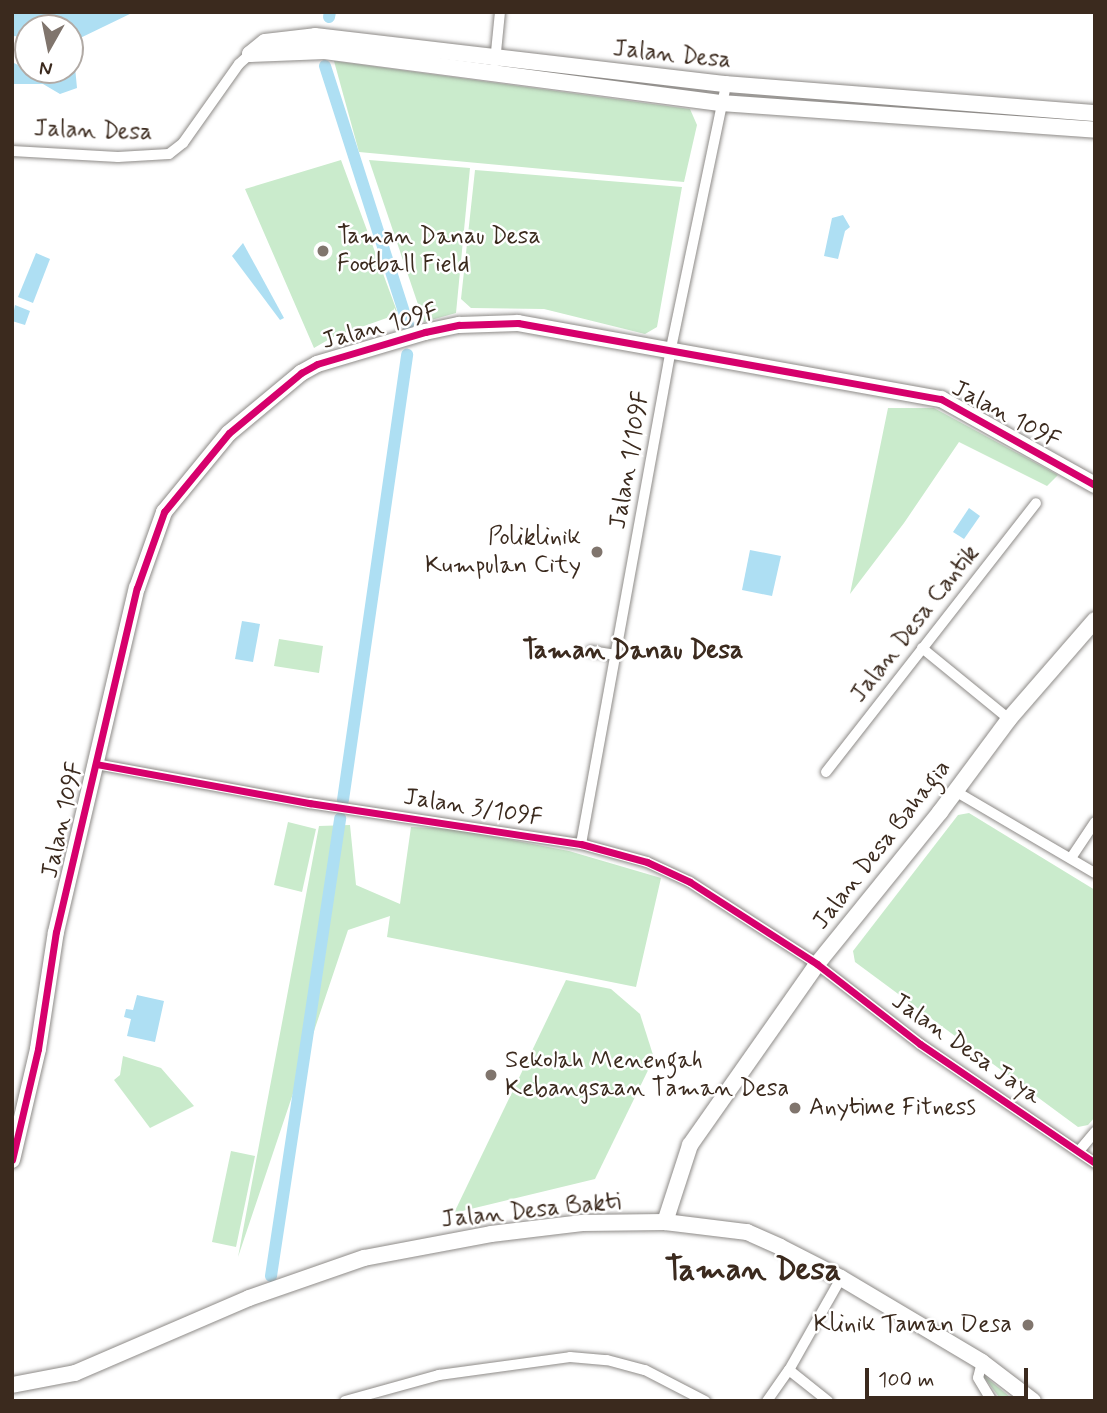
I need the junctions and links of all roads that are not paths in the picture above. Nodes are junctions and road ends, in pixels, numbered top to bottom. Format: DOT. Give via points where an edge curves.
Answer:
graph roads {
  1 [pos="500,12"];
  2 [pos="250,54"];
  3 [pos="495,58"];
  4 [pos="494,75"];
  5 [pos="726,84"];
  6 [pos="722,103"];
  7 [pos="1095,113"];
  8 [pos="1095,130"];
  9 [pos="12,150"];
  10 [pos="670,353"];
  11 [pos="1095,485"];
  12 [pos="1036,503"];
  13 [pos="1095,620"];
  14 [pos="922,648"];
  15 [pos="591,650"];
  16 [pos="616,655"];
  17 [pos="1009,719"];
  18 [pos="96,764"];
  19 [pos="827,772"];
  20 [pos="955,792"];
  21 [pos="1095,822"];
  22 [pos="581,844"];
  23 [pos="1071,858"];
  24 [pos="1095,873"];
  25 [pos="817,964"];
  26 [pos="1095,1132"];
  27 [pos="1079,1151"];
  28 [pos="12,1160"];
  29 [pos="1095,1163"];
  30 [pos="665,1222"];
  31 [pos="841,1278"];
  32 [pos="982,1362"];
  33 [pos="789,1370"];
  34 [pos="12,1385"];
  35 [pos="345,1401"];
  36 [pos="705,1401"];
  37 [pos="767,1401"];
  38 [pos="828,1401"];
  39 [pos="992,1401"];
  40 [pos="1032,1401"];
  1 -- 3 [label="street"];
  2 -- 3 [label="street, Jalan Desa" via="265,42 314,36"];
  2 -- 4 [label="street, Jalan Desa" via="325,51"];
  2 -- 9 [label="street, Jalan Desa" via="183,143 169,154 118,157"];
  3 -- 4 [label="street"];
  3 -- 5 [label="street, Jalan Desa"];
  4 -- 6 [label="street, Jalan Desa"];
  5 -- 6 [label="street, Jalan 1/109F"];
  5 -- 7 [label="street, Jalan Desa"];
  6 -- 8 [label="street, Jalan Desa"];
  6 -- 10 [label="street, Jalan 1/109F"];
  10 -- 11 [label="street, Jalan 109F" via="941,399"];
  10 -- 16 [label="street, Jalan 1/109F"];
  10 -- 18 [label="street, Jalan 109F" via="518,323 459,325 317,363 301,373 229,433 164,512 137,588"];
  12 -- 14 [label="street, Jalan Desa Cantik"];
  13 -- 17 [label="street, Jalan Desa Bahagia"];
  14 -- 17 [label="street"];
  14 -- 19 [label="street, Jalan Desa Cantik"];
  15 -- 16 [label="street"];
  16 -- 22 [label="street, Jalan 1/109F"];
  17 -- 20 [label="street, Jalan Desa Bahagia"];
  18 -- 22 [label="street, Jalan 3/109F" via="309,803"];
  18 -- 28 [label="street, Jalan 109F" via="56,932 38,1049"];
  20 -- 23 [label="street"];
  20 -- 25 [label="street, Jalan Desa Bahagia"];
  21 -- 23 [label="street"];
  22 -- 25 [label="street, Jalan 3/109F" via="647,862 690,882"];
  23 -- 24 [label="street"];
  25 -- 27 [label="street, Jalan Desa Jaya" via="920,1044"];
  25 -- 30 [label="street, Jalan Desa Bahagia" via="690,1145"];
  26 -- 27 [label="street"];
  27 -- 29 [label="street, Jalan Desa Jaya"];
  30 -- 31 [label="street, Jalan Desa Bakti" via="747,1231"];
  30 -- 34 [label="street, Jalan Desa Bakti" via="582,1223 491,1234 364,1258 249,1298 75,1373"];
  31 -- 32 [label="street, Jalan Desa Bakti"];
  31 -- 33 [label="street"];
  32 -- 39 [label="street" via="978,1378"];
  32 -- 40 [label="street, Jalan Desa Bakti"];
  33 -- 37 [label="street"];
  33 -- 38 [label="street"];
  35 -- 36 [label="street" via="439,1375 570,1357 645,1370"];
}
